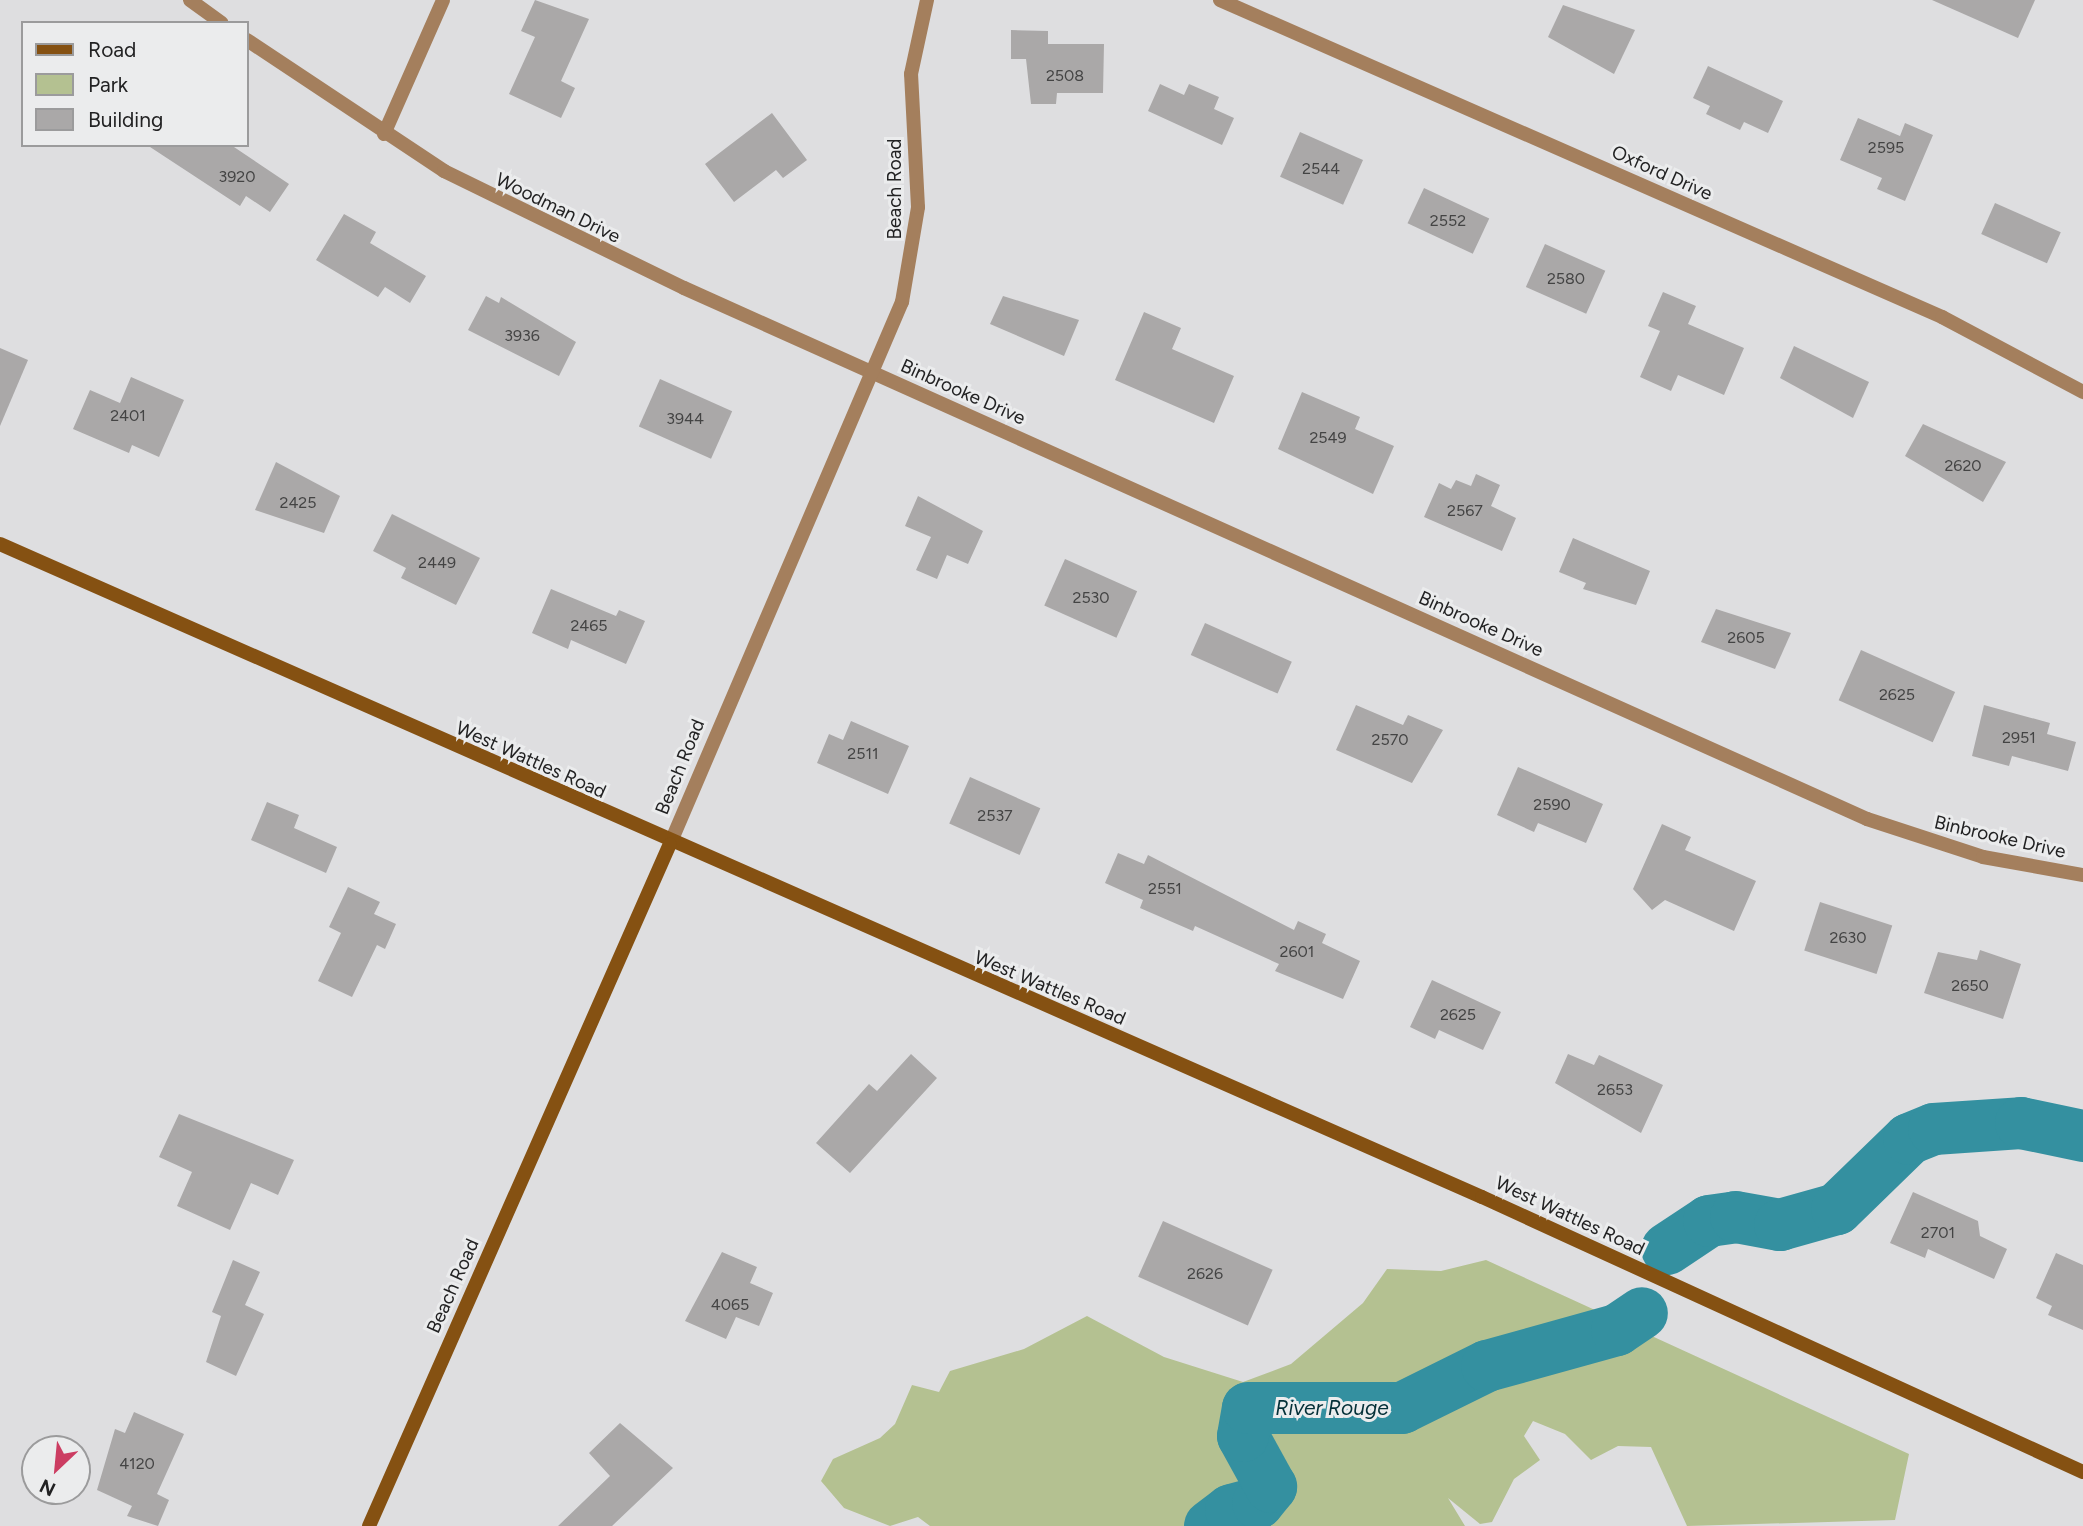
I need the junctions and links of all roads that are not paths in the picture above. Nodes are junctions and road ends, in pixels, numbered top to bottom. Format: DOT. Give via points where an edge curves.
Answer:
graph roads {
  1 [pos="190,0"];
  2 [pos="443,0"];
  3 [pos="927,0"];
  4 [pos="1220,0"];
  5 [pos="219,21"];
  6 [pos="248,41"];
  7 [pos="384,134"];
  8 [pos="873,373"];
  9 [pos="2083,392"];
  10 [pos="0,544"];
  11 [pos="670,844"];
  12 [pos="2083,875"];
  13 [pos="2083,1472"];
  14 [pos="369,1526"];
  1 -- 5 [label="street"];
  2 -- 7 [label="street"];
  3 -- 8 [label="street, Beach Road" via="911,74 916,244 902,302"];
  4 -- 9 [label="street, Oxford Drive" via="1942,317"];
  6 -- 7 [label="street, Woodman Drive"];
  7 -- 8 [label="street, Woodman Drive" via="502,203"];
  8 -- 11 [label="street, Beach Road"];
  8 -- 12 [label="street, Binbrooke Drive" via="1867,819 1983,857"];
  10 -- 11 [label="street, West Wattles Road"];
  11 -- 13 [label="street, West Wattles Road" via="1494,1202"];
  11 -- 14 [label="street, Beach Road"];
}
